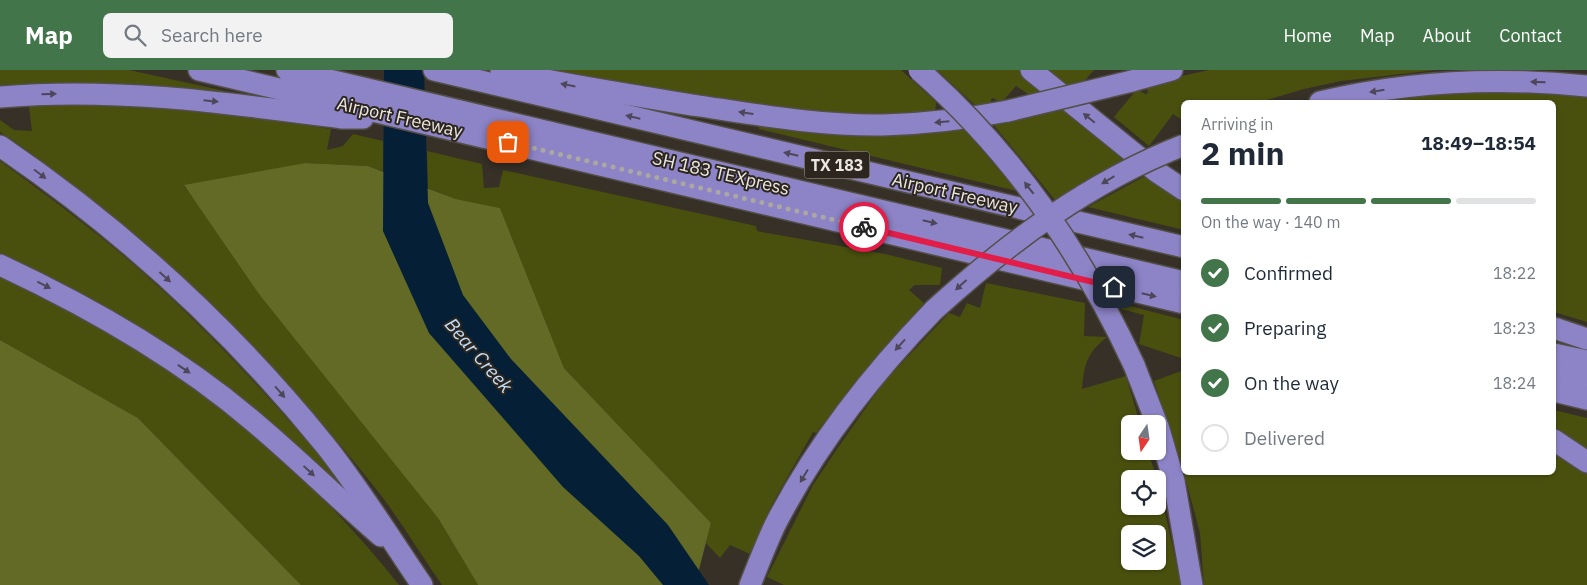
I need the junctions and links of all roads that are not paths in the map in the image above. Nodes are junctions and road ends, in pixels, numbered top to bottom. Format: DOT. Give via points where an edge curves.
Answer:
graph roads {
  1 [pos="199,70"];
  2 [pos="287,70"];
  3 [pos="434,70"];
  4 [pos="919,70"];
  5 [pos="1031,70"];
  6 [pos="1172,70"];
  7 [pos="1587,86"];
  8 [pos="343,94"];
  9 [pos="0,97"];
  10 [pos="1332,100"];
  11 [pos="491,103"];
  12 [pos="0,146"];
  13 [pos="1181,146"];
  14 [pos="1181,188"];
  15 [pos="1181,246"];
  16 [pos="0,265"];
  17 [pos="1181,266"];
  18 [pos="1181,281"];
  19 [pos="1181,302"];
  20 [pos="1556,329"];
  21 [pos="1556,334"];
  22 [pos="1587,341"];
  23 [pos="1556,354"];
  24 [pos="1587,361"];
  25 [pos="1556,370"];
  26 [pos="1587,378"];
  27 [pos="1556,391"];
  28 [pos="1587,399"];
  29 [pos="1153,415"];
  30 [pos="1556,441"];
  31 [pos="1166,455"];
  32 [pos="1587,462"];
  33 [pos="400,553"];
  34 [pos="422,585"];
  35 [pos="750,585"];
  36 [pos="1192,585"];
  1 -- 8 [label="highway, Airport Freeway / TX 183"];
  2 -- 8 [label="highway, SH 183 TEXpress"];
  3 -- 11 [label="highway, Airport Freeway / TX 183"];
  29 -- 4 [label="highway, one-way, bridge" via="1134,365 1100,297 1032,190 982,131"];
  14 -- 5 [label="highway, one-way"];
  6 -- 11 [label="highway, one-way, bridge" via="1008,111 949,122 912,124 831,123 573,86"];
  7 -- 10 [label="highway, one-way" via="1476,82 1413,86"];
  9 -- 8 [label="highway, one-way" via="42,94 188,98"];
  8 -- 11 [label="highway, SH 183 TEXpress"];
  8 -- 11 [label="highway, Airport Freeway / TX 183" via="405,119"];
  15 -- 11 [label="highway, Airport Freeway / TX 183, one-way"];
  11 -- 17 [label="highway, SH 183 TEXpress"];
  11 -- 18 [label="highway, SH 183 TEXpress, one-way"];
  11 -- 19 [label="highway, Airport Freeway / TX 183, one-way"];
  12 -- 33 [label="highway, one-way" via="106,226 229,336 326,447"];
  13 -- 35 [label="highway, one-way, bridge" via="1116,176 1068,204 977,270 934,310 898,348 848,410 807,471 776,525"];
  16 -- 33 [label="highway, one-way" via="44,285 130,333 194,376 253,421"];
  20 -- 22 [label="highway"];
  21 -- 22 [label="highway"];
  23 -- 24 [label="highway"];
  25 -- 26 [label="highway"];
  27 -- 28 [label="highway"];
  30 -- 32 [label="highway"];
  31 -- 36 [label="highway" via="1174,481"];
  33 -- 34 [label="highway"];
}
